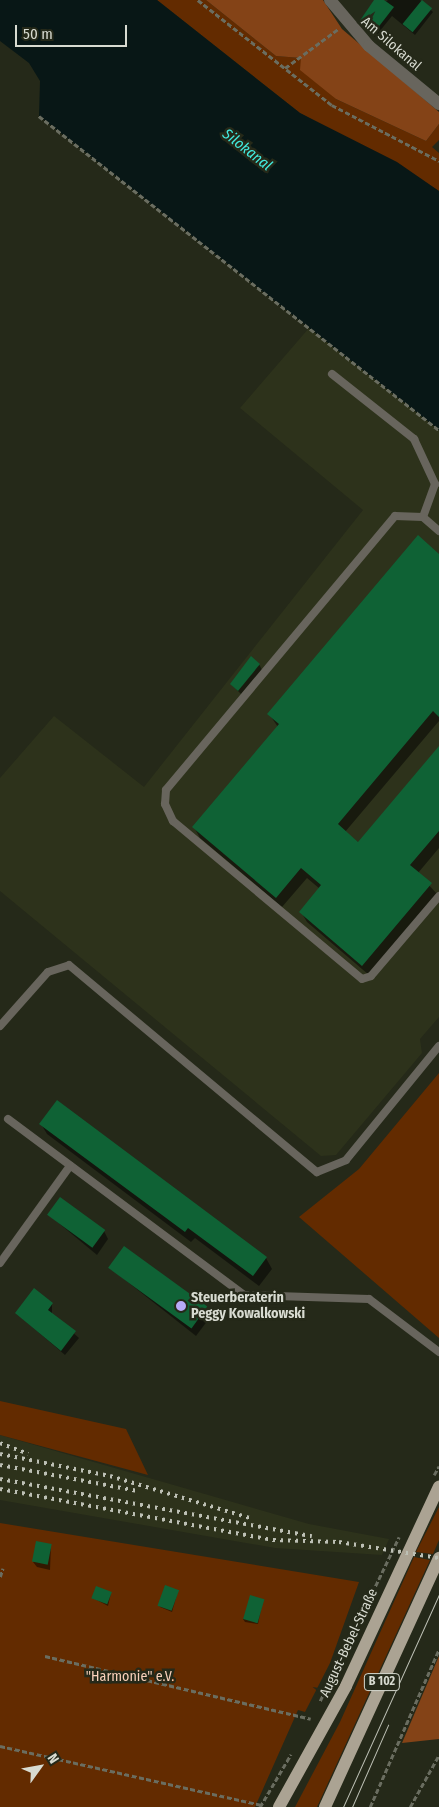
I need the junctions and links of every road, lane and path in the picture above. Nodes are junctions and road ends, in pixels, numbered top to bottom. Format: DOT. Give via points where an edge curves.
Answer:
graph roads {
  1 [pos="198,0"];
  2 [pos="330,0"];
  3 [pos="346,24"];
  4 [pos="285,68"];
  5 [pos="439,104"];
  6 [pos="39,116"];
  7 [pos="439,161"];
  8 [pos="332,374"];
  9 [pos="439,430"];
  10 [pos="423,518"];
  11 [pos="439,531"];
  12 [pos="439,896"];
  13 [pos="0,1026"];
  14 [pos="439,1046"];
  15 [pos="8,1119"];
  16 [pos="70,1166"];
  17 [pos="0,1263"];
  18 [pos="439,1352"];
  19 [pos="439,1466"];
  20 [pos="434,1485"];
  21 [pos="401,1533"];
  22 [pos="439,1558"];
  23 [pos="3,1568"];
  24 [pos="0,1577"];
  25 [pos="439,1649"];
  26 [pos="45,1656"];
  27 [pos="311,1719"];
  28 [pos="306,1728"];
  29 [pos="296,1745"];
  30 [pos="0,1746"];
  31 [pos="439,1755"];
  32 [pos="261,1806"];
  33 [pos="280,1807"];
  34 [pos="325,1807"];
  35 [pos="370,1807"];
  36 [pos="410,1807"];
  1 -- 4 [label="path"];
  2 -- 3 [label="street, Am Silokanal"];
  3 -- 4 [label="path"];
  3 -- 5 [label="street, Am Silokanal"];
  4 -- 7 [label="path" via="332,105"];
  6 -- 9 [label="path"];
  8 -- 10 [label="lane" via="414,439 435,484"];
  10 -- 11 [label="lane"];
  10 -- 12 [label="lane" via="395,516 166,790 165,804 173,821 362,979 372,976"];
  13 -- 14 [label="lane" via="48,972 69,965 317,1172 346,1160"];
  15 -- 16 [label="lane"];
  16 -- 17 [label="lane"];
  16 -- 18 [label="lane" via="244,1295 369,1298"];
  19 -- 20 [label="path"];
  20 -- 33 [label="main road, August-Bebel-Straße / B 102" via="346,1686"];
  21 -- 27 [label="path"];
  22 -- 34 [label="main road, B 102"];
  23 -- 24 [label="path"];
  25 -- 35 [label="path"];
  26 -- 27 [label="path"];
  27 -- 28 [label="path"];
  29 -- 32 [label="path"];
  30 -- 32 [label="path"];
  31 -- 36 [label="path"];
}
